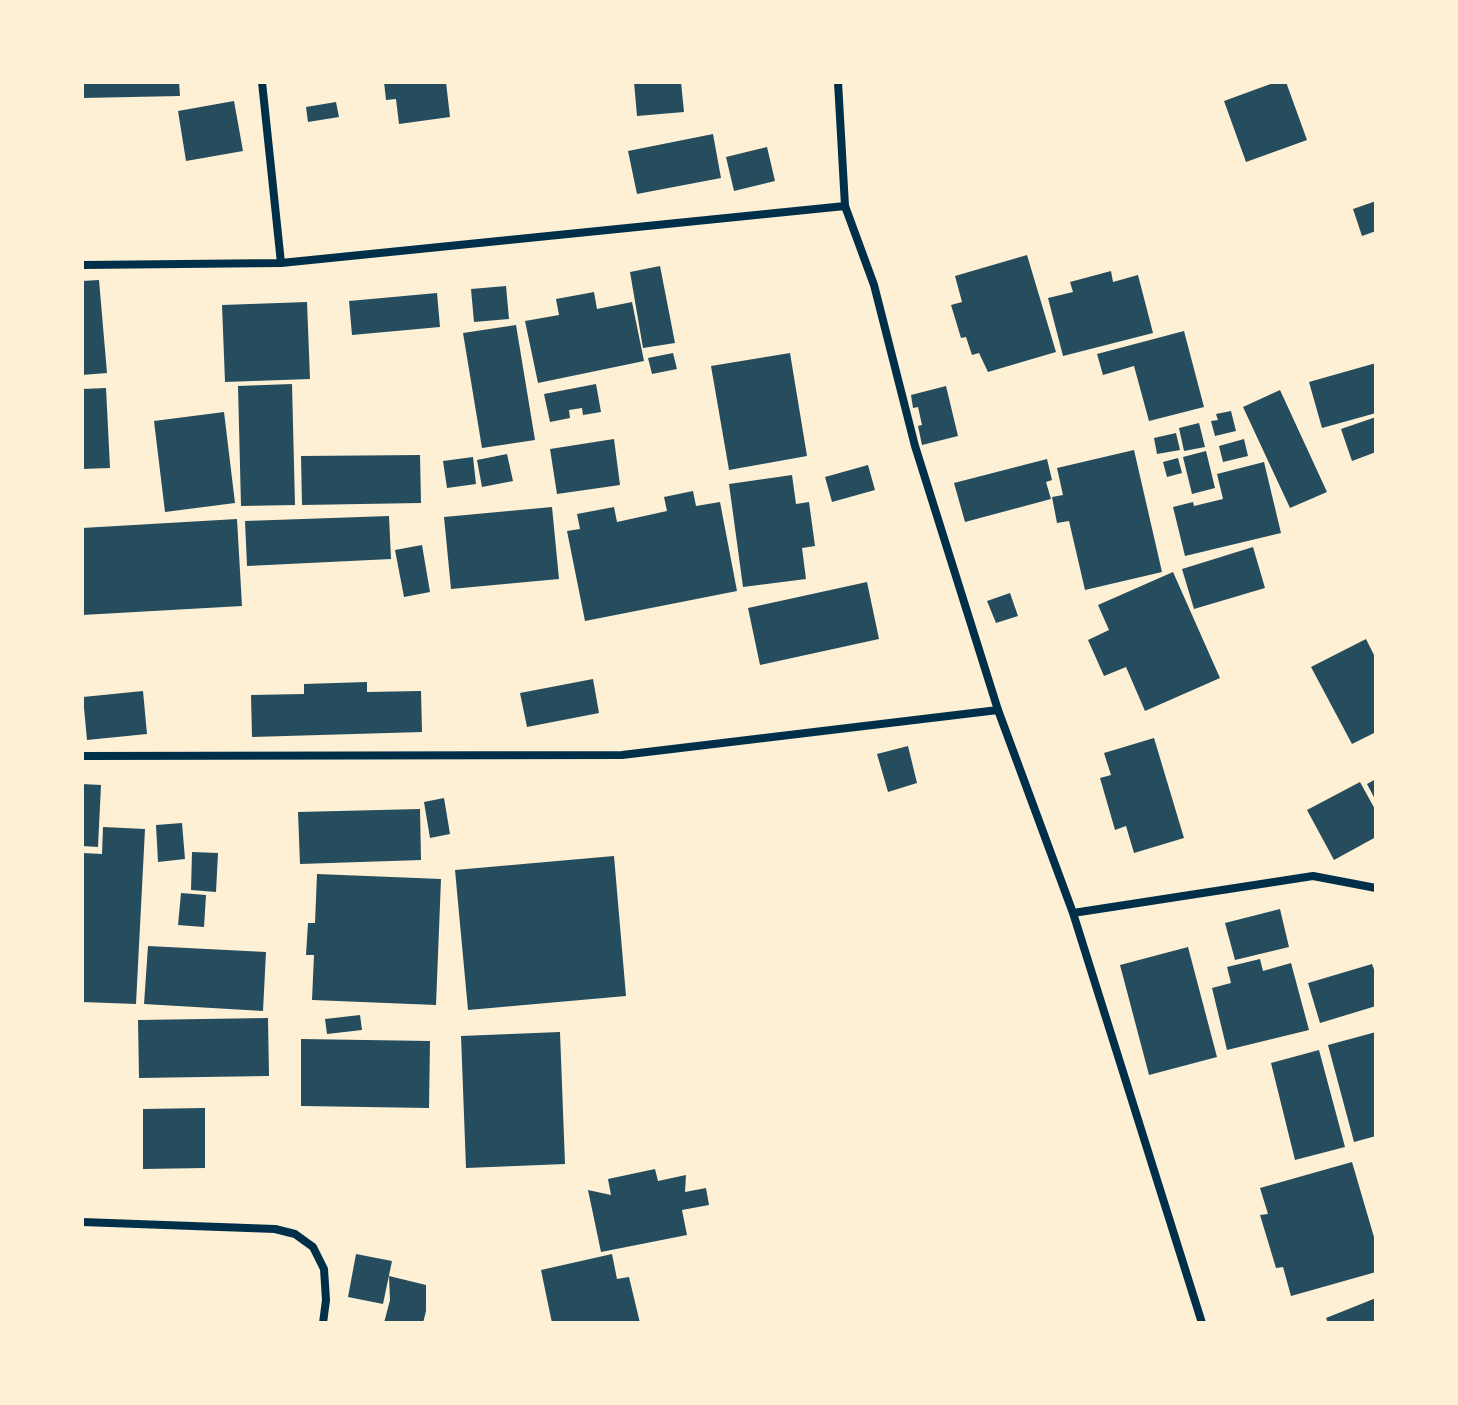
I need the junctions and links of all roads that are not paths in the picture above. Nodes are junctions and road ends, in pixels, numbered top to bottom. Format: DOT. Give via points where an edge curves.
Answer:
graph roads {
  1 [pos="262,82"];
  2 [pos="838,82"];
  3 [pos="845,206"];
  4 [pos="281,263"];
  5 [pos="82,265"];
  6 [pos="998,710"];
  7 [pos="82,756"];
  8 [pos="1376,888"];
  9 [pos="1073,913"];
  10 [pos="82,1222"];
  11 [pos="323,1323"];
  12 [pos="1202,1323"];
  1 -- 4 [label="street"];
  2 -- 3 [label="street"];
  3 -- 4 [label="street"];
  3 -- 6 [label="street" via="874,285 915,446"];
  4 -- 5 [label="street"];
  6 -- 7 [label="street" via="622,755"];
  6 -- 9 [label="street"];
  8 -- 9 [label="street" via="1313,876"];
  9 -- 12 [label="street"];
  10 -- 11 [label="street" via="295,1234 313,1247 324,1269"];
}
